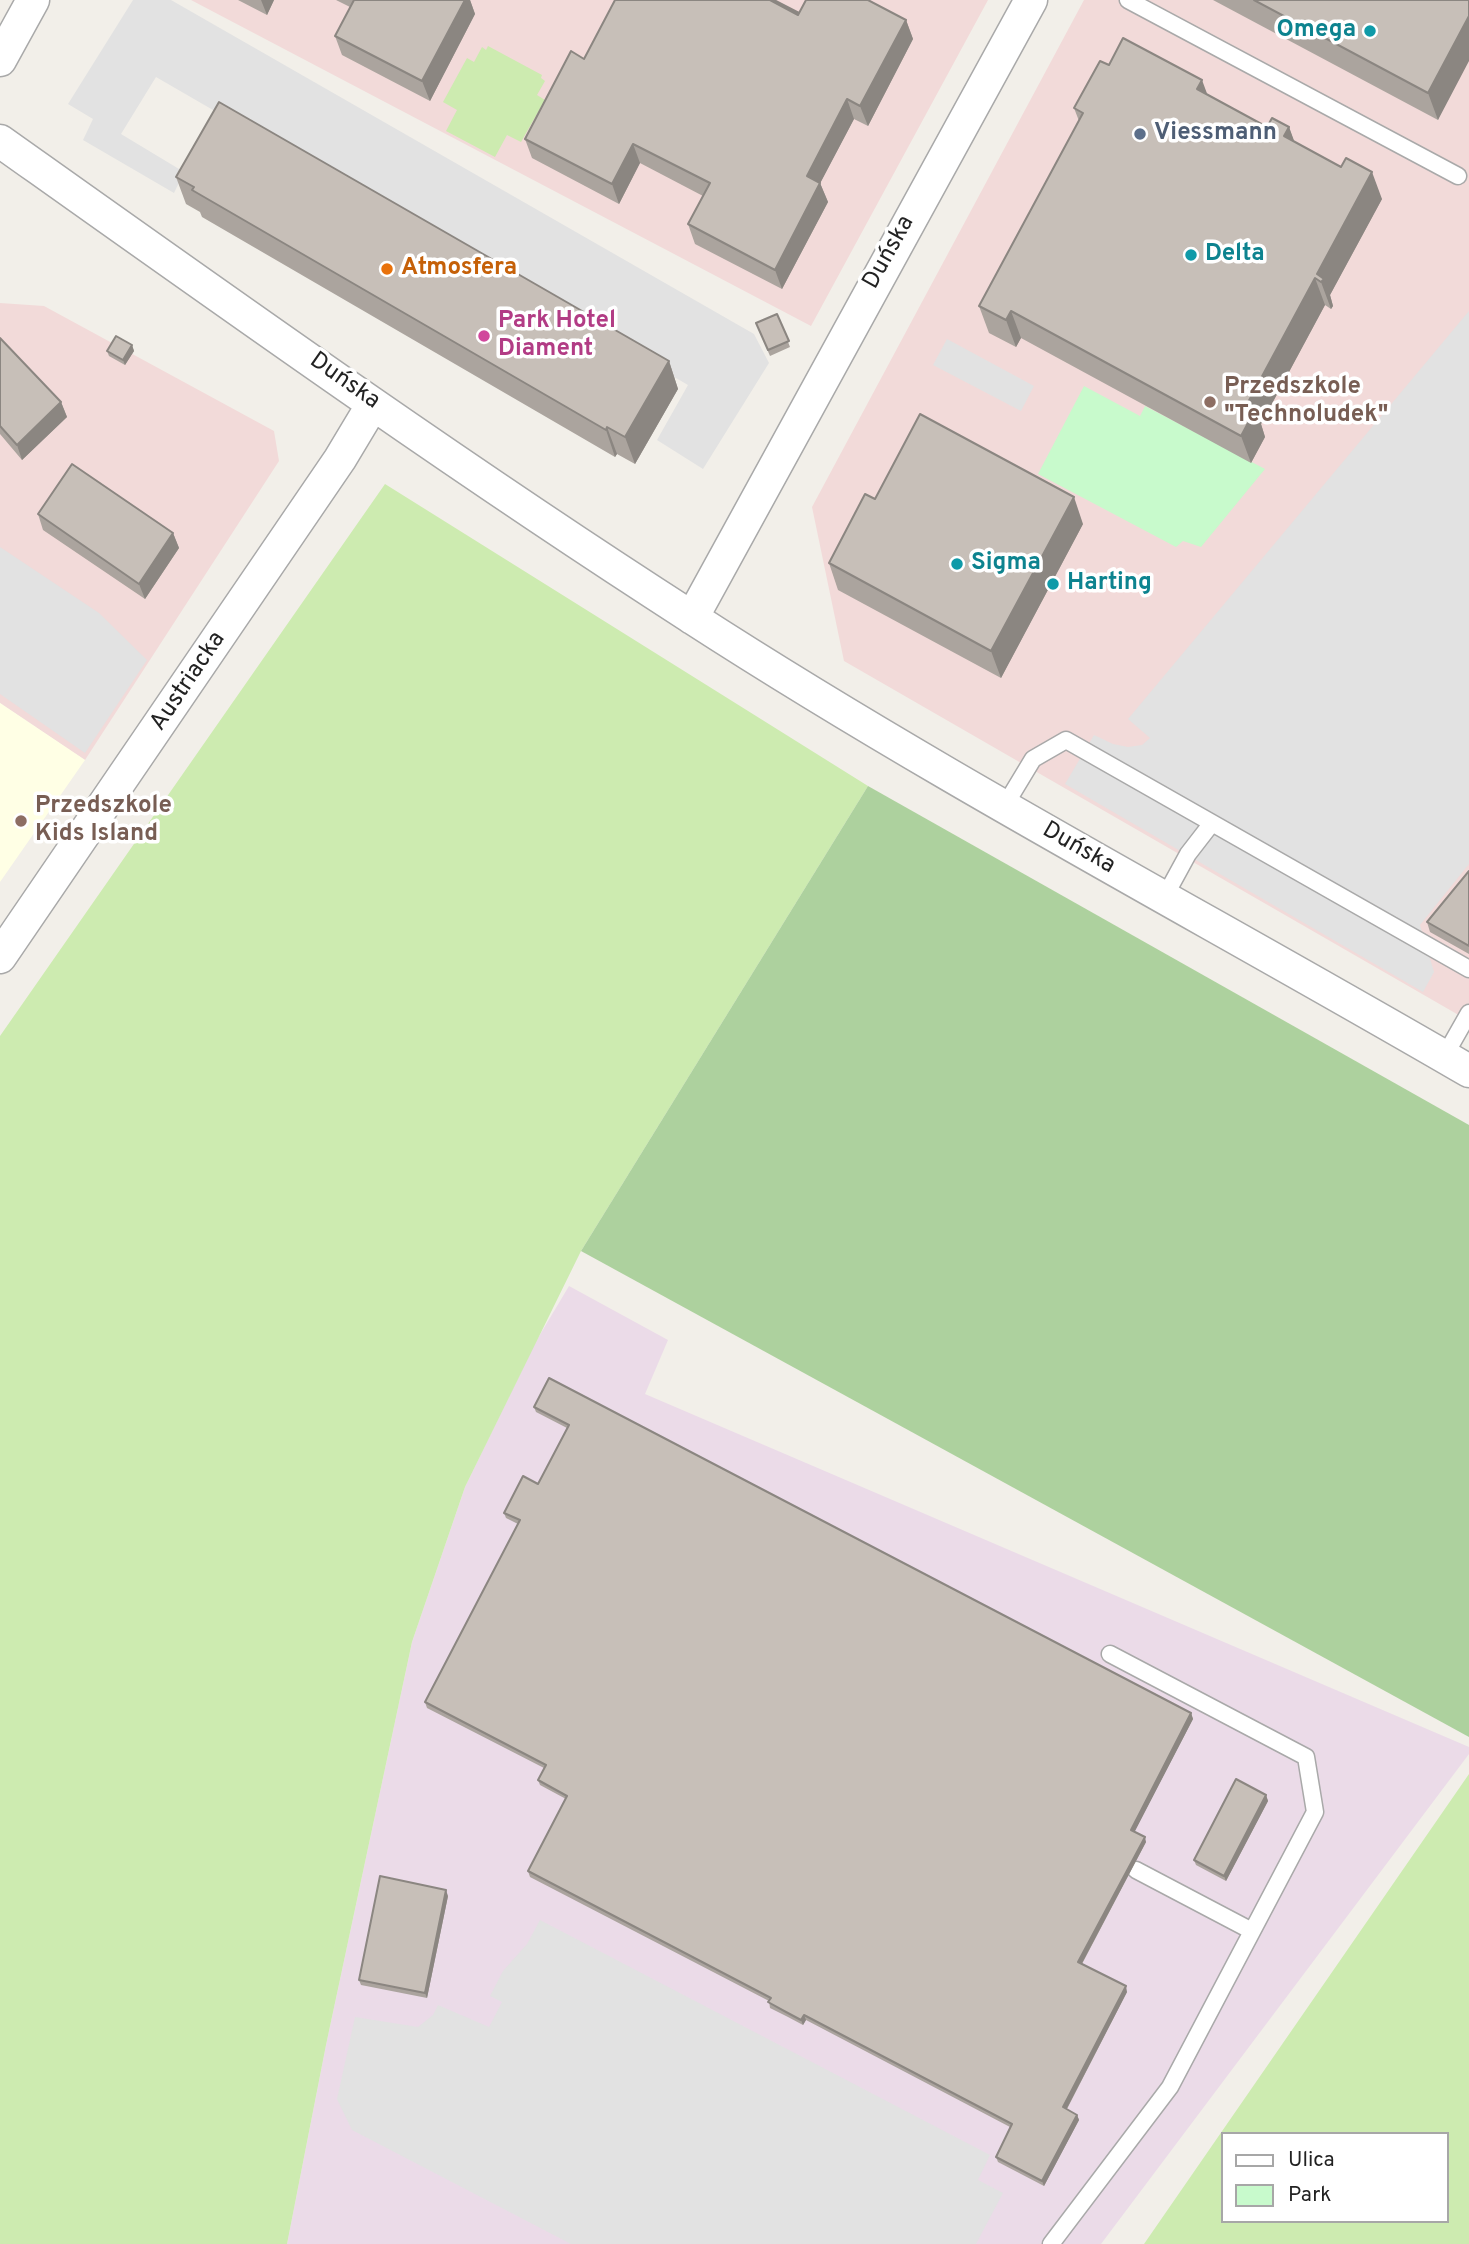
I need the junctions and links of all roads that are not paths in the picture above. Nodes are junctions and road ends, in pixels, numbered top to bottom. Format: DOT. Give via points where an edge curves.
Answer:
graph roads {
  1 [pos="33,0"];
  2 [pos="1031,0"];
  3 [pos="1128,0"];
  4 [pos="0,60"];
  5 [pos="0,141"];
  6 [pos="1458,176"];
  7 [pos="373,404"];
  8 [pos="692,618"];
  9 [pos="1004,807"];
  10 [pos="1212,823"];
  11 [pos="1164,898"];
  12 [pos="0,957"];
  13 [pos="1469,969"];
  14 [pos="1469,1013"];
  15 [pos="1457,1064"];
  16 [pos="1110,1654"];
  17 [pos="1136,1870"];
  18 [pos="1252,1931"];
  19 [pos="1051,2244"];
  1 -- 4 [label="street"];
  2 -- 8 [label="street, Duńska"];
  3 -- 6 [label="lane"];
  5 -- 7 [label="street, Duńska"];
  7 -- 8 [label="street, Duńska"];
  7 -- 12 [label="street, Austriacka"];
  8 -- 9 [label="street, Duńska"];
  9 -- 10 [label="lane" via="1033,759 1066,740"];
  9 -- 11 [label="street, Duńska"];
  10 -- 11 [label="lane" via="1188,854"];
  10 -- 13 [label="lane"];
  11 -- 15 [label="street, Duńska"];
  14 -- 15 [label="lane"];
  16 -- 18 [label="lane" via="1306,1757 1315,1812"];
  17 -- 18 [label="lane"];
  18 -- 19 [label="lane" via="1170,2087"];
}
